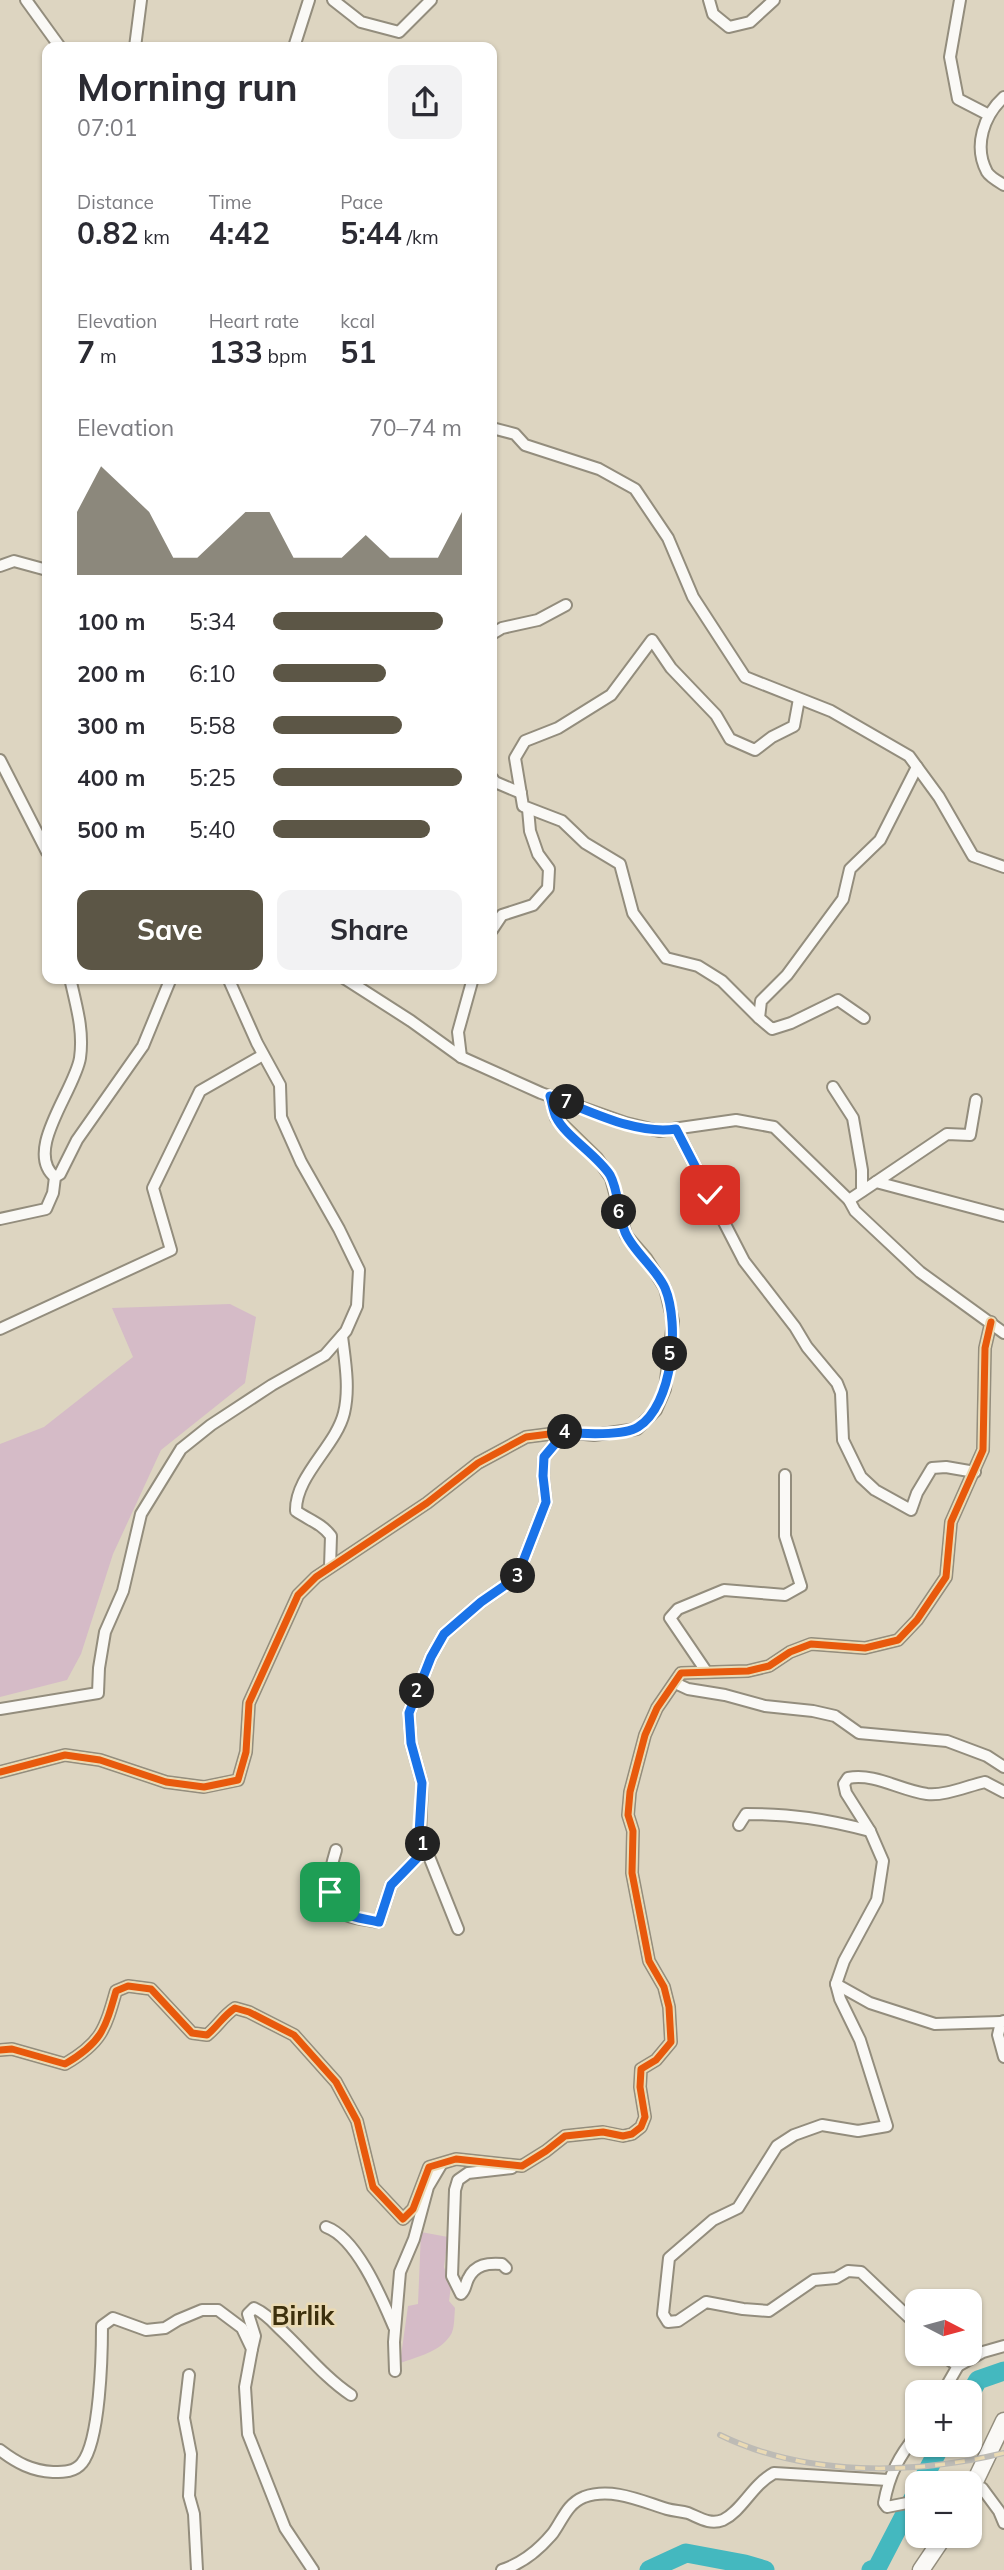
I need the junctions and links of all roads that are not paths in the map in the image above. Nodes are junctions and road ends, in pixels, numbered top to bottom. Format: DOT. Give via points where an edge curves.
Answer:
graph roads {
  1 [pos="26,0"];
  2 [pos="141,0"];
  3 [pos="309,0"];
  4 [pos="333,0"];
  5 [pos="431,0"];
  6 [pos="709,0"];
  7 [pos="774,0"];
  8 [pos="960,0"];
  9 [pos="56,42"];
  10 [pos="136,42"];
  11 [pos="296,42"];
  12 [pos="1004,97"];
  13 [pos="989,115"];
  14 [pos="1004,185"];
  15 [pos="497,429"];
  16 [pos="0,566"];
  17 [pos="42,569"];
  18 [pos="566,605"];
  19 [pos="497,631"];
  20 [pos="799,699"];
  21 [pos="0,760"];
  22 [pos="917,767"];
  23 [pos="497,783"];
  24 [pos="521,793"];
  25 [pos="528,808"];
  26 [pos="42,842"];
  27 [pos="1004,867"];
  28 [pos="497,922"];
  29 [pos="71,984"];
  30 [pos="169,984"];
  31 [pos="231,984"];
  32 [pos="353,984"];
  33 [pos="471,984"];
  34 [pos="759,1018"];
  35 [pos="864,1018"];
  36 [pos="263,1055"];
  37 [pos="461,1057"];
  38 [pos="833,1087"];
  39 [pos="550,1096"];
  40 [pos="976,1100"];
  41 [pos="676,1129"];
  42 [pos="55,1177"];
  43 [pos="876,1182"];
  44 [pos="862,1191"];
  45 [pos="849,1200"];
  46 [pos="1004,1216"];
  47 [pos="0,1219"];
  48 [pos="991,1322"];
  49 [pos="0,1329"];
  50 [pos="1004,1334"];
  51 [pos="342,1336"];
  52 [pos="565,1432"];
  53 [pos="975,1472"];
  54 [pos="785,1475"];
  55 [pos="330,1567"];
  56 [pos="706,1671"];
  57 [pos="675,1683"];
  58 [pos="0,1709"];
  59 [pos="1004,1767"];
  60 [pos="0,1772"];
  61 [pos="1004,1792"];
  62 [pos="738,1825"];
  63 [pos="870,1831"];
  64 [pos="426,1849"];
  65 [pos="335,1850"];
  66 [pos="458,1930"];
  67 [pos="836,1984"];
  68 [pos="1002,2022"];
  69 [pos="0,2050"];
  70 [pos="1004,2057"];
  71 [pos="441,2165"];
  72 [pos="522,2166"];
  73 [pos="327,2227"];
  74 [pos="506,2268"];
  75 [pos="905,2314"];
  76 [pos="395,2330"];
  77 [pos="1004,2346"];
  78 [pos="251,2349"];
  79 [pos="982,2353"];
  80 [pos="958,2366"];
  81 [pos="395,2371"];
  82 [pos="189,2375"];
  83 [pos="950,2380"];
  84 [pos="351,2395"];
  85 [pos="1004,2421"];
  86 [pos="905,2449"];
  87 [pos="0,2450"];
  88 [pos="979,2471"];
  89 [pos="888,2480"];
  90 [pos="982,2488"];
  91 [pos="905,2503"];
  92 [pos="1004,2523"];
  93 [pos="936,2548"];
  94 [pos="197,2570"];
  95 [pos="313,2570"];
  96 [pos="502,2570"];
  97 [pos="921,2570"];
  1 -- 9 [label="street"];
  2 -- 10 [label="street"];
  3 -- 11 [label="street"];
  4 -- 5 [label="street" via="361,22 398,32"];
  6 -- 7 [label="street" via="713,14 729,27 750,22"];
  8 -- 13 [label="street" via="950,57 958,99"];
  12 -- 13 [label="street"];
  13 -- 14 [label="street" via="982,125 982,155 988,174"];
  15 -- 20 [label="street" via="515,434 525,445 599,469 635,489 668,538 693,597 745,677"];
  16 -- 17 [label="street" via="14,561"];
  18 -- 19 [label="street" via="538,620"];
  20 -- 22 [label="street" via="831,711 909,756"];
  20 -- 24 [label="street" via="794,726 755,750 730,739 716,715 671,668 652,640 611,695 558,728 525,741 515,758"];
  21 -- 26 [label="street"];
  22 -- 27 [label="street" via="973,856"];
  22 -- 34 [label="street" via="880,839 850,869 844,899 787,975 761,1001"];
  23 -- 24 [label="street"];
  24 -- 25 [label="street" via="523,806"];
  25 -- 28 [label="street" via="530,831 549,869 548,888 533,905 502,915"];
  25 -- 34 [label="street" via="562,821 585,843 620,864 633,913 666,958 698,966 722,981"];
  29 -- 42 [label="street" via="81,1045 76,1073 43,1155"];
  30 -- 42 [label="street" via="143,1046"];
  31 -- 36 [label="street"];
  32 -- 37 [label="street"];
  33 -- 37 [label="street" via="458,1032"];
  34 -- 35 [label="street" via="772,1029 838,1000"];
  36 -- 49 [label="street" via="200,1091 153,1188 171,1250"];
  36 -- 51 [label="street" via="281,1085 281,1117 301,1162 359,1270 357,1306"];
  37 -- 39 [label="street"];
  38 -- 44 [label="street" via="853,1118"];
  39 -- 41 [label="street" via="626,1123 659,1131"];
  39 -- 52 [label="street" via="556,1118 611,1178 626,1235 665,1288 673,1321 665,1388 656,1410 637,1429 594,1435"];
  40 -- 43 [label="street" via="970,1135 947,1134"];
  41 -- 45 [label="street" via="736,1120 774,1127"];
  41 -- 53 [label="street" via="744,1261 838,1383 843,1440 861,1477 874,1490 911,1510 932,1468"];
  42 -- 47 [label="street" via="46,1209"];
  43 -- 44 [label="street"];
  43 -- 46 [label="street"];
  44 -- 45 [label="street"];
  45 -- 48 [label="street" via="920,1272"];
  48 -- 50 [label="street"];
  48 -- 53 [label="street" via="985,1348 983,1450"];
  51 -- 55 [label="street" via="347,1376 344,1413 296,1502 296,1511 321,1524 331,1536"];
  51 -- 58 [label="street" via="325,1355 272,1385 181,1449 141,1514 123,1591 105,1632 98,1693"];
  52 -- 55 [label="street" via="526,1437 478,1463"];
  52 -- 64 [label="street" via="544,1457 546,1502 517,1577 444,1634 409,1713 411,1743 422,1783 419,1834"];
  53 -- 56 [label="street" via="951,1522 946,1577 898,1640 865,1648 811,1644 769,1667"];
  54 -- 56 [label="street" via="785,1536 802,1586 785,1595 724,1590 678,1609 670,1618"];
  55 -- 60 [label="street" via="298,1595 268,1658 249,1703 246,1752 238,1780 204,1787 166,1782 100,1760 65,1755"];
  56 -- 57 [label="street" via="681,1672"];
  57 -- 59 [label="street" via="765,1706 835,1716 859,1732 947,1741"];
  57 -- 72 [label="street" via="645,1735 628,1815 633,1831 632,1873 649,1961 669,2007 671,2042 641,2069 645,2117 641,2127 623,2136 603,2132 565,2136"];
  61 -- 63 [label="street" via="985,1782 929,1794 876,1778 848,1778 846,1793"];
  62 -- 63 [label="street" via="746,1814 774,1814"];
  63 -- 67 [label="street" via="883,1861 877,1900"];
  64 -- 65 [label="street" via="391,1885 379,1922 345,1915 335,1906 328,1878"];
  64 -- 66 [label="street"];
  67 -- 68 [label="street" via="870,2003 935,2024"];
  67 -- 75 [label="street" via="860,2040 887,2126 858,2131 822,2124 777,2146 738,2208 713,2220 669,2258 663,2314 668,2322 678,2321 706,2302 769,2311 814,2280 836,2278 848,2271 861,2272"];
  68 -- 70 [label="street" via="998,2035"];
  69 -- 71 [label="street" via="12,2049 65,2064 85,2052 105,2029 116,1992 128,1986 151,1989 192,2033 207,2035 235,2008 294,2035 336,2082 357,2121 373,2186 403,2219 413,2209 429,2167"];
  71 -- 72 [label="street" via="456,2159"];
  71 -- 76 [label="street" via="428,2187 400,2272"];
  72 -- 74 [label="street" via="468,2173 458,2180 455,2190 453,2276 458,2291 465,2290 472,2272 481,2265"];
  73 -- 76 [label="street" via="348,2243"];
  76 -- 81 [label="street"];
  77 -- 79 [label="street"];
  78 -- 84 [label="street" via="255,2336 248,2314 254,2308"];
  78 -- 87 [label="street" via="242,2328 218,2310 202,2310 165,2328 146,2330 113,2318 102,2326 94,2431 81,2465 67,2472 34,2471"];
  78 -- 95 [label="street" via="245,2387 248,2434 285,2528"];
  80 -- 83 [label="street"];
  82 -- 94 [label="street" via="184,2418 191,2454 189,2496"];
  85 -- 88 [label="street"];
  86 -- 89 [label="street"];
  89 -- 91 [label="street" via="884,2503 887,2507"];
  89 -- 96 [label="street" via="774,2473 722,2521 707,2522 627,2497 598,2494 569,2506 533,2554"];
  90 -- 92 [label="street"];
  93 -- 97 [label="street"];
}
